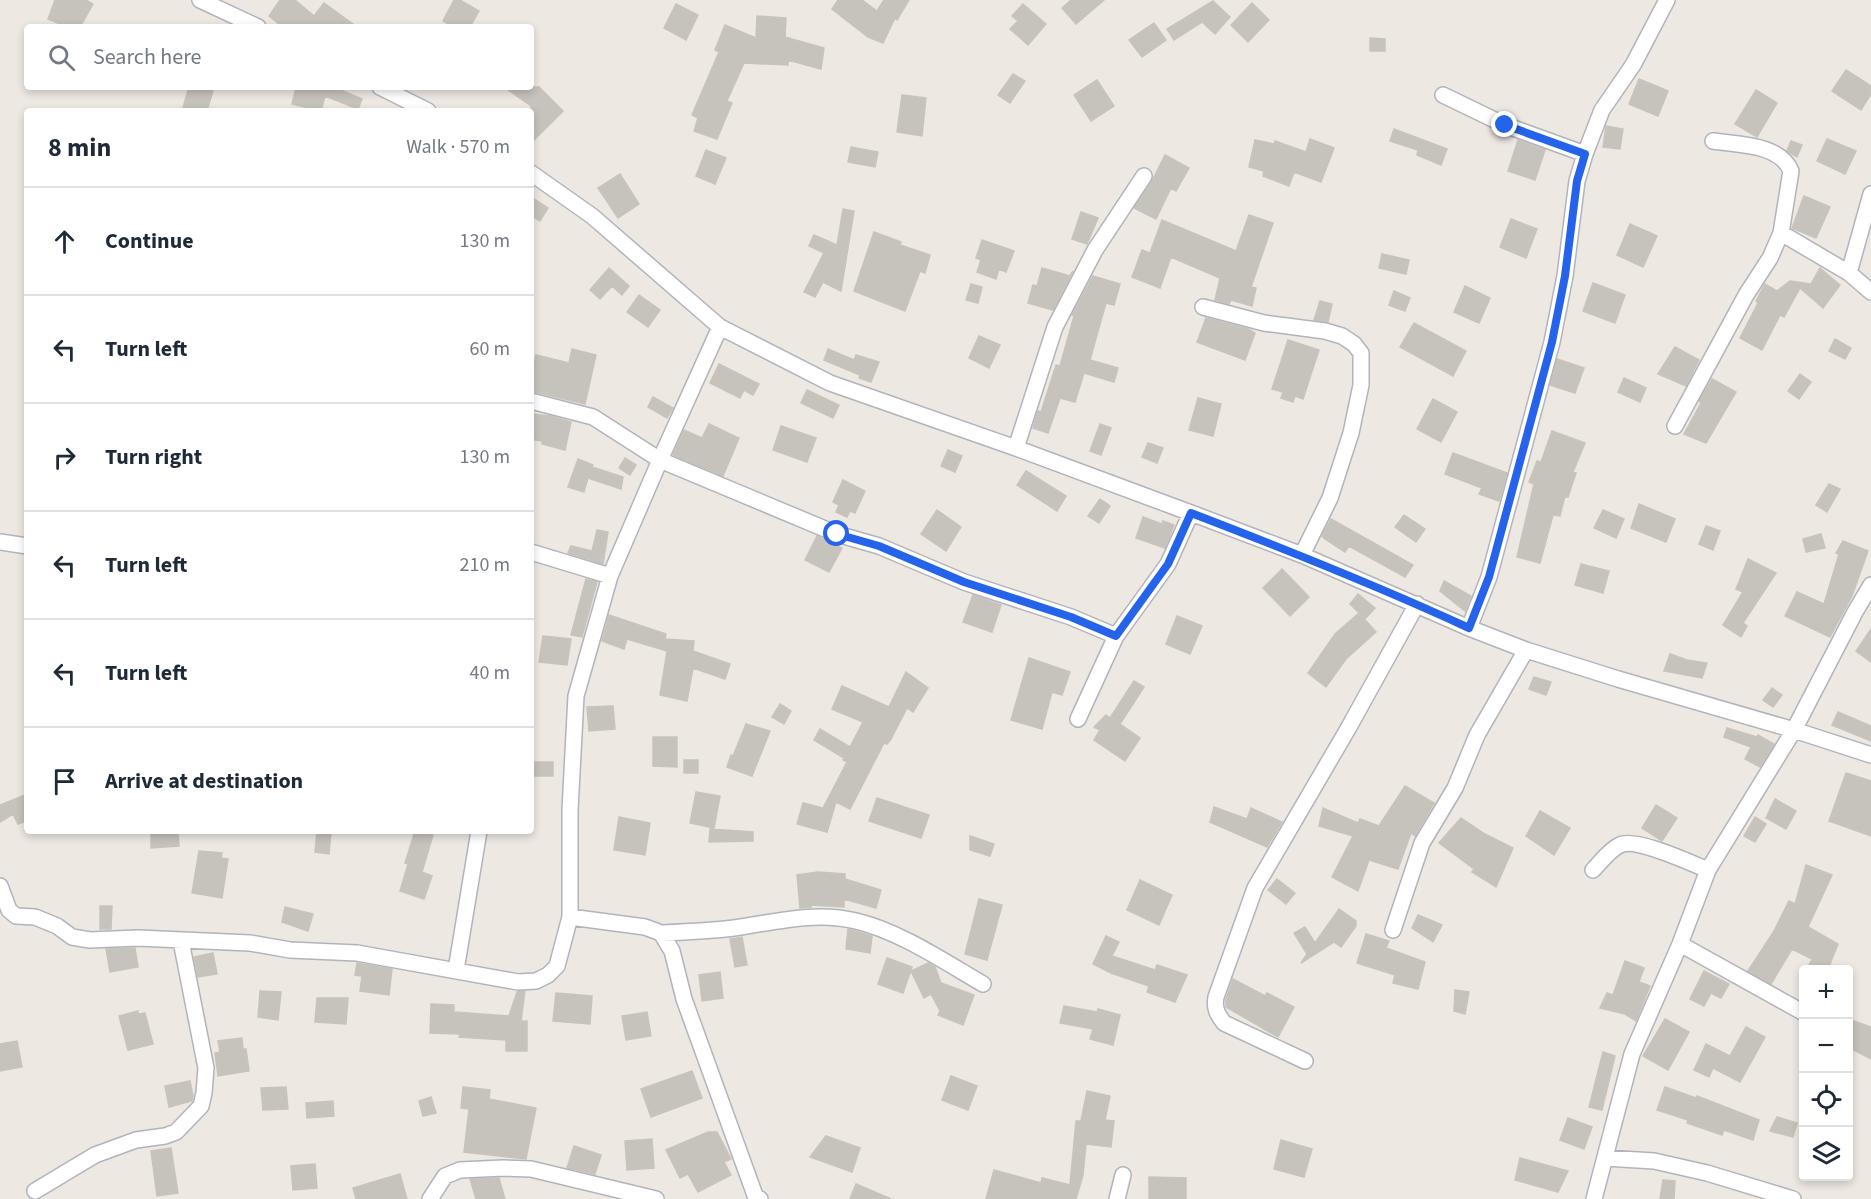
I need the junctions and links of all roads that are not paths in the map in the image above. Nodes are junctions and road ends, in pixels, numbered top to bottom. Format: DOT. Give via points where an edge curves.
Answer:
graph roads {
  1 [pos="200,0"];
  2 [pos="1667,0"];
  3 [pos="252,24"];
  4 [pos="386,90"];
  5 [pos="1443,96"];
  6 [pos="422,108"];
  7 [pos="1713,141"];
  8 [pos="1585,154"];
  9 [pos="534,175"];
  10 [pos="1144,176"];
  11 [pos="1871,194"];
  12 [pos="1781,233"];
  13 [pos="1849,273"];
  14 [pos="1871,292"];
  15 [pos="1203,307"];
  16 [pos="720,327"];
  17 [pos="534,402"];
  18 [pos="1675,426"];
  19 [pos="1016,448"];
  20 [pos="660,460"];
  21 [pos="1191,513"];
  22 [pos="0,542"];
  23 [pos="24,546"];
  24 [pos="534,553"];
  25 [pos="1302,555"];
  26 [pos="610,576"];
  27 [pos="1871,585"];
  28 [pos="1417,604"];
  29 [pos="1469,628"];
  30 [pos="1116,636"];
  31 [pos="1526,650"];
  32 [pos="1078,719"];
  33 [pos="1794,730"];
  34 [pos="1871,755"];
  35 [pos="479,834"];
  36 [pos="1593,870"];
  37 [pos="1708,870"];
  38 [pos="0,886"];
  39 [pos="570,917"];
  40 [pos="1393,930"];
  41 [pos="661,933"];
  42 [pos="181,941"];
  43 [pos="1680,944"];
  44 [pos="456,970"];
  45 [pos="983,984"];
  46 [pos="1799,1011"];
  47 [pos="1305,1061"];
  48 [pos="1605,1158"];
  49 [pos="1123,1175"];
  50 [pos="35,1191"];
  51 [pos="757,1198"];
  52 [pos="430,1199"];
  53 [pos="656,1199"];
  54 [pos="1117,1199"];
  55 [pos="1594,1199"];
  56 [pos="1793,1199"];
  1 -- 3 [label="street"];
  2 -- 8 [label="street" via="1633,65 1602,110"];
  4 -- 6 [label="street"];
  5 -- 8 [label="street" via="1505,125"];
  7 -- 12 [label="street" via="1768,150 1788,162 1791,171"];
  8 -- 29 [label="street" via="1577,181 1552,342 1489,577"];
  9 -- 16 [label="street" via="592,216"];
  10 -- 19 [label="street" via="1095,250 1055,327"];
  11 -- 13 [label="street"];
  12 -- 13 [label="street"];
  12 -- 18 [label="street"];
  13 -- 14 [label="street"];
  15 -- 25 [label="street" via="1264,323 1342,336 1361,353 1361,386 1351,434 1330,498"];
  16 -- 19 [label="street" via="830,384"];
  16 -- 20 [label="street"];
  17 -- 20 [label="street" via="593,417"];
  19 -- 21 [label="street"];
  20 -- 26 [label="street"];
  20 -- 30 [label="street" via="837,534 879,546 964,582"];
  21 -- 25 [label="street"];
  21 -- 30 [label="street" via="1168,564"];
  22 -- 23 [label="street"];
  24 -- 26 [label="street"];
  25 -- 28 [label="street"];
  26 -- 39 [label="street" via="576,696"];
  27 -- 33 [label="street"];
  28 -- 29 [label="street"];
  28 -- 47 [label="street" via="1255,888 1216,997 1217,1014 1224,1023"];
  29 -- 31 [label="street"];
  30 -- 32 [label="street"];
  31 -- 33 [label="street"];
  31 -- 40 [label="street" via="1422,843"];
  33 -- 34 [label="street"];
  33 -- 37 [label="street"];
  35 -- 44 [label="street"];
  36 -- 37 [label="street" via="1622,843 1636,844"];
  37 -- 43 [label="street"];
  38 -- 42 [label="street" via="9,910 16,916 35,917 72,937"];
  39 -- 41 [label="street" via="645,927"];
  39 -- 44 [label="street" via="557,966 536,981 518,982"];
  41 -- 45 [label="street" via="733,928 807,916 858,921 909,941"];
  41 -- 51 [label="street" via="672,951 684,999"];
  42 -- 44 [label="street" via="357,953"];
  42 -- 50 [label="street" via="206,1068 201,1106 176,1132 136,1140 95,1155"];
  43 -- 46 [label="street"];
  43 -- 48 [label="street" via="1632,1054"];
  48 -- 55 [label="street"];
  48 -- 56 [label="street" via="1654,1161"];
  49 -- 54 [label="street"];
  52 -- 53 [label="street" via="446,1176 460,1170 503,1168 531,1169"];
}
